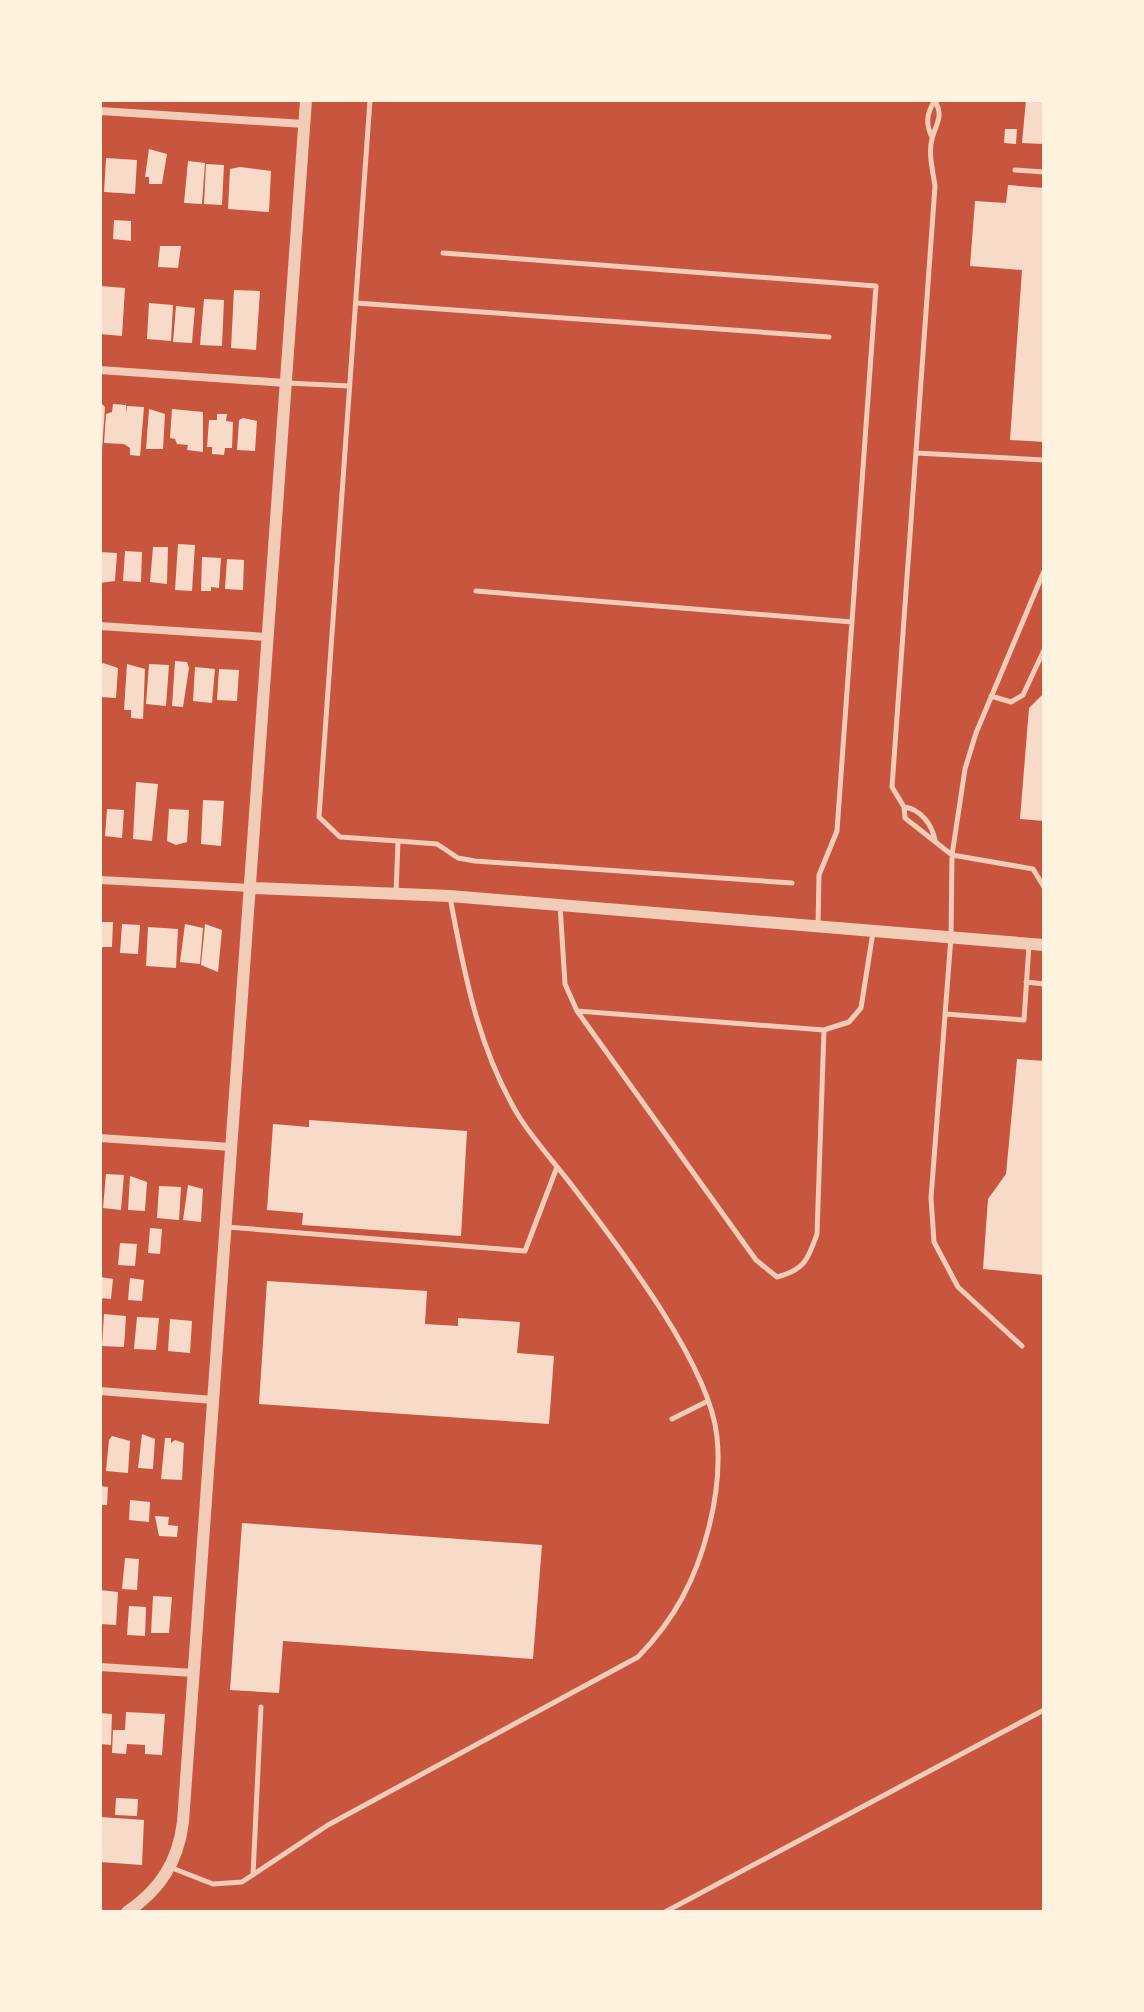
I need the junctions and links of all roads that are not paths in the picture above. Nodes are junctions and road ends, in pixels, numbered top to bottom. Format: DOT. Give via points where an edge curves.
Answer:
graph roads {
  1 [pos="306,100"];
  2 [pos="370,100"];
  3 [pos="935,100"];
  4 [pos="100,111"];
  5 [pos="304,124"];
  6 [pos="932,138"];
  7 [pos="1015,170"];
  8 [pos="1044,172"];
  9 [pos="443,253"];
  10 [pos="356,303"];
  11 [pos="829,337"];
  12 [pos="100,370"];
  13 [pos="285,383"];
  14 [pos="350,386"];
  15 [pos="916,453"];
  16 [pos="1044,460"];
  17 [pos="1044,571"];
  18 [pos="476,591"];
  19 [pos="852,622"];
  20 [pos="100,626"];
  21 [pos="267,637"];
  22 [pos="1044,650"];
  23 [pos="991,696"];
  24 [pos="904,807"];
  25 [pos="398,841"];
  26 [pos="935,841"];
  27 [pos="952,855"];
  28 [pos="100,880"];
  29 [pos="792,883"];
  30 [pos="1044,887"];
  31 [pos="252,888"];
  32 [pos="396,895"];
  33 [pos="450,896"];
  34 [pos="560,905"];
  35 [pos="818,927"];
  36 [pos="873,931"];
  37 [pos="951,937"];
  38 [pos="1029,943"];
  39 [pos="1044,945"];
  40 [pos="1026,982"];
  41 [pos="1044,984"];
  42 [pos="577,1011"];
  43 [pos="945,1014"];
  44 [pos="824,1030"];
  45 [pos="100,1138"];
  46 [pos="231,1147"];
  47 [pos="557,1167"];
  48 [pos="226,1227"];
  49 [pos="1022,1346"];
  50 [pos="100,1391"];
  51 [pos="213,1400"];
  52 [pos="706,1402"];
  53 [pos="672,1419"];
  54 [pos="100,1667"];
  55 [pos="193,1673"];
  56 [pos="261,1707"];
  57 [pos="1044,1710"];
  58 [pos="168,1872"];
  59 [pos="253,1876"];
  60 [pos="127,1912"];
  61 [pos="665,1912"];
  1 -- 5 [label="street"];
  2 -- 10 [label="lane"];
  3 -- 6 [label="lane" via="940,119"];
  3 -- 6 [label="lane" via="928,109"];
  4 -- 5 [label="street"];
  5 -- 13 [label="street"];
  6 -- 15 [label="lane" via="935,186"];
  7 -- 8 [label="lane"];
  9 -- 19 [label="lane" via="876,286"];
  10 -- 11 [label="lane"];
  10 -- 14 [label="lane"];
  12 -- 13 [label="street"];
  13 -- 14 [label="lane"];
  13 -- 21 [label="street"];
  14 -- 25 [label="lane" via="319,817 340,837"];
  15 -- 16 [label="lane"];
  15 -- 24 [label="lane" via="892,787"];
  17 -- 23 [label="lane"];
  18 -- 19 [label="lane"];
  19 -- 35 [label="lane" via="837,831 819,875"];
  20 -- 21 [label="street"];
  21 -- 31 [label="street"];
  22 -- 23 [label="lane" via="1023,695 1011,702"];
  23 -- 27 [label="lane" via="965,769"];
  24 -- 26 [label="lane" via="905,818"];
  24 -- 26 [label="lane" via="913,808 933,828"];
  25 -- 29 [label="lane" via="437,844 458,858 475,861"];
  25 -- 32 [label="lane"];
  26 -- 27 [label="lane"];
  27 -- 30 [label="lane" via="1033,869"];
  27 -- 37 [label="lane"];
  28 -- 31 [label="street"];
  31 -- 32 [label="street"];
  31 -- 46 [label="street"];
  32 -- 33 [label="street"];
  33 -- 34 [label="street"];
  33 -- 47 [label="lane" via="467,991 493,1066 519,1117"];
  34 -- 35 [label="street"];
  34 -- 42 [label="lane" via="565,984"];
  35 -- 36 [label="street"];
  36 -- 37 [label="street"];
  36 -- 44 [label="lane" via="861,1008 849,1022"];
  37 -- 38 [label="street"];
  37 -- 43 [label="lane"];
  38 -- 39 [label="street"];
  38 -- 40 [label="lane"];
  40 -- 41 [label="lane"];
  40 -- 43 [label="lane" via="1024,1020"];
  42 -- 44 [label="lane"];
  42 -- 44 [label="lane" via="756,1260 777,1277 796,1272 810,1255 817,1234"];
  43 -- 49 [label="lane" via="931,1198 934,1242 958,1287"];
  45 -- 46 [label="street"];
  46 -- 48 [label="street"];
  47 -- 48 [label="lane" via="525,1251"];
  47 -- 52 [label="lane" via="668,1320"];
  48 -- 51 [label="street"];
  50 -- 51 [label="street"];
  51 -- 55 [label="street"];
  52 -- 53 [label="lane"];
  52 -- 59 [label="lane" via="717,1435 714,1508 690,1589 662,1632 638,1657 328,1825"];
  54 -- 55 [label="street"];
  55 -- 58 [label="street" via="181,1838"];
  56 -- 59 [label="lane"];
  57 -- 61 [label="lane"];
  58 -- 59 [label="lane" via="223,1885"];
  58 -- 60 [label="street"];
}
